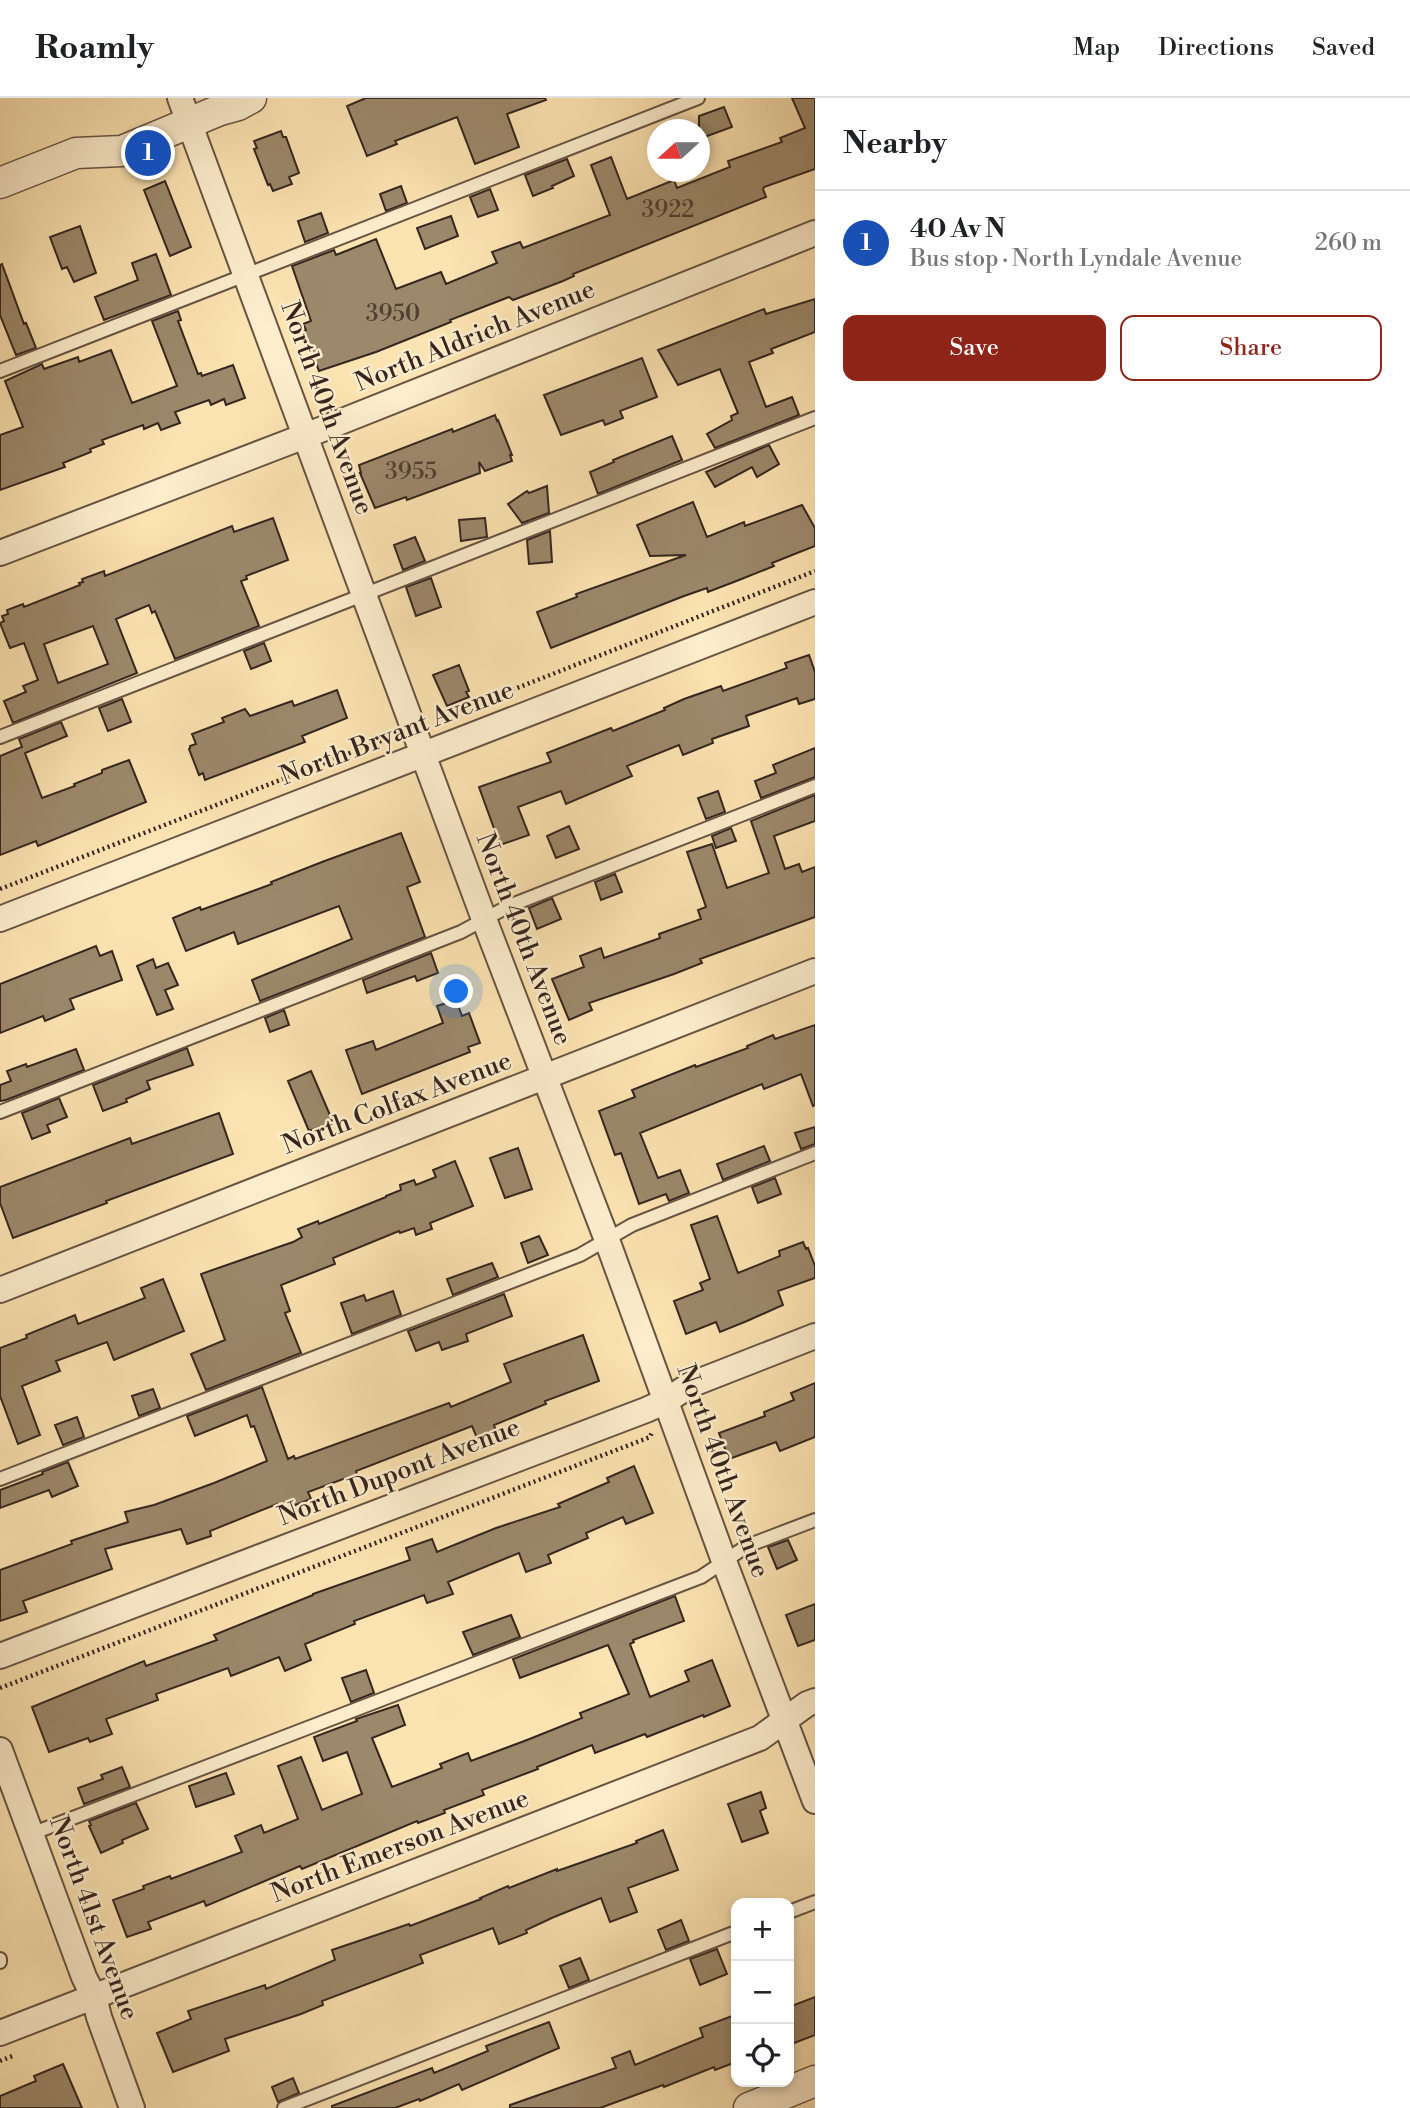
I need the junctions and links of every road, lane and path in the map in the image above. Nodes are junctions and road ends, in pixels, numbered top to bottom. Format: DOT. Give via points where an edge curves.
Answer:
graph roads {
  1 [pos="251,98"];
  2 [pos="698,98"];
  3 [pos="189,107"];
  4 [pos="0,183"];
  5 [pos="815,233"];
  6 [pos="246,274"];
  7 [pos="0,371"];
  8 [pos="815,418"];
  9 [pos="304,436"];
  10 [pos="0,553"];
  11 [pos="815,571"];
  12 [pos="364,595"];
  13 [pos="815,602"];
  14 [pos="438,725"];
  15 [pos="0,737"];
  16 [pos="399,740"];
  17 [pos="424,755"];
  18 [pos="815,786"];
  19 [pos="0,889"];
  20 [pos="0,919"];
  21 [pos="484,919"];
  22 [pos="815,971"];
  23 [pos="545,1077"];
  24 [pos="0,1112"];
  25 [pos="815,1153"];
  26 [pos="607,1240"];
  27 [pos="0,1290"];
  28 [pos="815,1336"];
  29 [pos="666,1401"];
  30 [pos="654,1428"];
  31 [pos="0,1479"];
  32 [pos="815,1520"];
  33 [pos="724,1561"];
  34 [pos="0,1656"];
  35 [pos="0,1688"];
  36 [pos="815,1701"];
  37 [pos="785,1720"];
  38 [pos="0,1750"];
  39 [pos="815,1801"];
  40 [pos="31,1834"];
  41 [pos="815,1902"];
  42 [pos="794,1910"];
  43 [pos="731,1935"];
  44 [pos="94,1997"];
  45 [pos="0,2033"];
  46 [pos="815,2081"];
  47 [pos="132,2108"];
  48 [pos="284,2108"];
  49 [pos="749,2108"];
  1 -- 3 [label="street" via="220,110"];
  2 -- 6 [label="lane"];
  3 -- 4 [label="street" via="122,151 76,153"];
  3 -- 6 [label="street, North 40th Avenue"];
  5 -- 9 [label="street, North Aldrich Avenue"];
  6 -- 7 [label="lane"];
  6 -- 9 [label="street, North 40th Avenue"];
  8 -- 12 [label="lane"];
  9 -- 10 [label="street, North Aldrich Avenue"];
  9 -- 12 [label="street, North 40th Avenue"];
  11 -- 14 [label="path" via="443,717"];
  12 -- 15 [label="lane"];
  12 -- 17 [label="street, North 40th Avenue"];
  13 -- 17 [label="street, North Bryant Avenue"];
  16 -- 19 [label="path" via="391,737"];
  17 -- 20 [label="street, North Bryant Avenue"];
  17 -- 21 [label="street, North 40th Avenue"];
  18 -- 21 [label="lane"];
  21 -- 23 [label="street, North 40th Avenue"];
  21 -- 24 [label="lane" via="461,932"];
  22 -- 23 [label="street, North Colfax Avenue"];
  23 -- 26 [label="street, North 40th Avenue"];
  23 -- 27 [label="street, North Colfax Avenue"];
  25 -- 26 [label="lane" via="632,1225"];
  26 -- 29 [label="street, North 40th Avenue"];
  26 -- 31 [label="lane" via="580,1255"];
  28 -- 29 [label="street, North Dupont Avenue" via="690,1385"];
  29 -- 33 [label="street, North 40th Avenue"];
  29 -- 34 [label="street, North Dupont Avenue"];
  30 -- 35 [label="path" via="650,1437"];
  32 -- 33 [label="lane" via="747,1546"];
  33 -- 37 [label="street, North 40th Avenue"];
  33 -- 40 [label="lane" via="701,1577"];
  36 -- 37 [label="street, North Emerson Avenue"];
  37 -- 39 [label="street, North 40th Avenue"];
  37 -- 44 [label="street, North Emerson Avenue" via="760,1738"];
  38 -- 40 [label="street, North 41st Avenue"];
  40 -- 44 [label="street, North 41st Avenue"];
  41 -- 42 [label="lane"];
  43 -- 48 [label="lane"];
  44 -- 45 [label="street, North Emerson Avenue"];
  44 -- 47 [label="street, North 41st Avenue"];
  46 -- 49 [label="street"];
}
